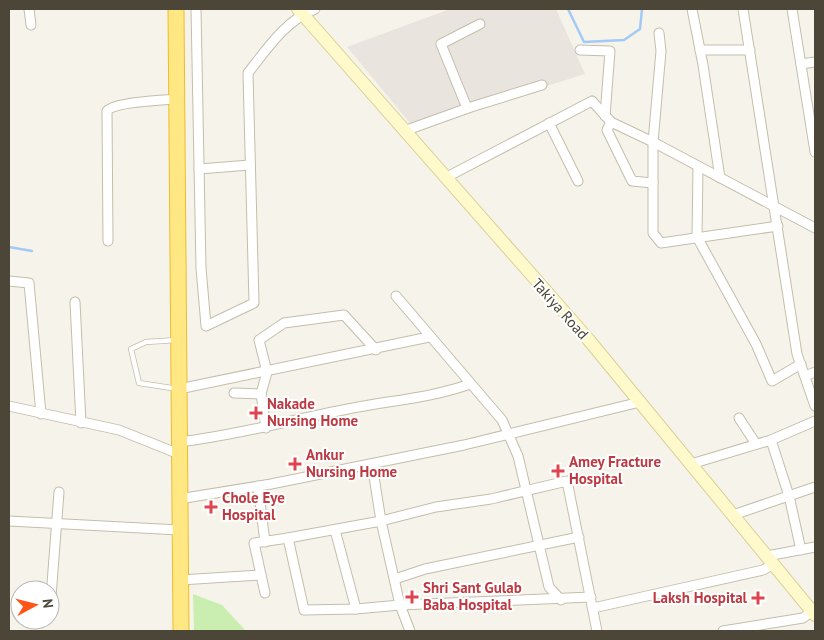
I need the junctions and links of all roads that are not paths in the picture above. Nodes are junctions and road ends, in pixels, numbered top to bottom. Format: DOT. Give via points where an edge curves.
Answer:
graph roads {
  1 [pos="29,9"];
  2 [pos="176,9"];
  3 [pos="196,9"];
  4 [pos="315,9"];
  5 [pos="692,9"];
  6 [pos="744,9"];
  7 [pos="792,9"];
  8 [pos="300,11"];
  9 [pos="480,24"];
  10 [pos="31,25"];
  11 [pos="659,33"];
  12 [pos="580,50"];
  13 [pos="700,50"];
  14 [pos="750,50"];
  15 [pos="815,62"];
  16 [pos="801,64"];
  17 [pos="542,85"];
  18 [pos="177,99"];
  19 [pos="812,106"];
  20 [pos="467,108"];
  21 [pos="608,119"];
  22 [pos="549,123"];
  23 [pos="404,131"];
  24 [pos="653,142"];
  25 [pos="815,152"];
  26 [pos="250,165"];
  27 [pos="698,166"];
  28 [pos="199,169"];
  29 [pos="445,178"];
  30 [pos="720,178"];
  31 [pos="578,180"];
  32 [pos="653,183"];
  33 [pos="775,208"];
  34 [pos="778,226"];
  35 [pos="815,228"];
  36 [pos="697,237"];
  37 [pos="108,241"];
  38 [pos="9,282"];
  39 [pos="396,296"];
  40 [pos="75,302"];
  41 [pos="430,337"];
  42 [pos="178,340"];
  43 [pos="376,350"];
  44 [pos="800,364"];
  45 [pos="267,372"];
  46 [pos="815,372"];
  47 [pos="805,376"];
  48 [pos="470,384"];
  49 [pos="179,389"];
  50 [pos="234,393"];
  51 [pos="261,394"];
  52 [pos="640,402"];
  53 [pos="9,406"];
  54 [pos="815,406"];
  55 [pos="41,414"];
  56 [pos="739,418"];
  57 [pos="815,422"];
  58 [pos="82,423"];
  59 [pos="266,428"];
  60 [pos="508,434"];
  61 [pos="771,440"];
  62 [pos="756,444"];
  63 [pos="179,448"];
  64 [pos="372,464"];
  65 [pos="691,464"];
  66 [pos="258,486"];
  67 [pos="815,487"];
  68 [pos="526,491"];
  69 [pos="59,492"];
  70 [pos="789,496"];
  71 [pos="179,499"];
  72 [pos="733,515"];
  73 [pos="9,521"];
  74 [pos="380,521"];
  75 [pos="56,524"];
  76 [pos="179,530"];
  77 [pos="335,530"];
  78 [pos="579,537"];
  79 [pos="288,538"];
  80 [pos="264,542"];
  81 [pos="538,546"];
  82 [pos="815,547"];
  83 [pos="801,550"];
  84 [pos="770,560"];
  85 [pos="261,575"];
  86 [pos="395,579"];
  87 [pos="52,580"];
  88 [pos="180,580"];
  89 [pos="265,593"];
  90 [pos="591,597"];
  91 [pos="561,600"];
  92 [pos="400,605"];
  93 [pos="593,608"];
  94 [pos="356,609"];
  95 [pos="814,613"];
  96 [pos="181,631"];
  97 [pos="410,631"];
  98 [pos="597,631"];
  99 [pos="723,631"];
  1 -- 10 [label="street"];
  2 -- 18 [label="highway"];
  3 -- 28 [label="street"];
  4 -- 8 [label="street"];
  5 -- 13 [label="street"];
  6 -- 14 [label="street"];
  7 -- 16 [label="street"];
  8 -- 23 [label="main road, Takiya Road"];
  8 -- 26 [label="street" via="248,73"];
  9 -- 20 [label="street" via="441,44"];
  11 -- 24 [label="street" via="661,51"];
  12 -- 21 [label="street" via="610,50"];
  13 -- 14 [label="street"];
  13 -- 30 [label="street"];
  14 -- 33 [label="street"];
  15 -- 16 [label="street"];
  16 -- 19 [label="street"];
  17 -- 20 [label="street"];
  18 -- 37 [label="street" via="120,105 107,111"];
  18 -- 42 [label="highway"];
  19 -- 25 [label="street"];
  20 -- 23 [label="street"];
  21 -- 22 [label="street" via="592,101"];
  21 -- 24 [label="street"];
  21 -- 32 [label="street" via="607,130 632,181"];
  22 -- 29 [label="street"];
  22 -- 31 [label="street"];
  23 -- 29 [label="main road, Takiya Road"];
  24 -- 27 [label="street"];
  24 -- 32 [label="street"];
  26 -- 28 [label="street"];
  26 -- 28 [label="street" via="254,304 206,326"];
  27 -- 30 [label="street"];
  27 -- 36 [label="street"];
  29 -- 52 [label="main road, Takiya Road"];
  30 -- 33 [label="street"];
  32 -- 36 [label="street" via="653,233 660,244"];
  33 -- 34 [label="street"];
  33 -- 35 [label="street"];
  34 -- 36 [label="street"];
  34 -- 44 [label="street"];
  36 -- 44 [label="street" via="756,344 772,381"];
  38 -- 55 [label="street" via="29,283"];
  39 -- 41 [label="street"];
  40 -- 58 [label="street"];
  41 -- 43 [label="street"];
  41 -- 48 [label="street"];
  42 -- 49 [label="highway"];
  42 -- 49 [label="lane" via="146,342 131,349 139,383"];
  43 -- 45 [label="street"];
  43 -- 45 [label="street" via="344,315 284,323 259,340"];
  44 -- 47 [label="street"];
  45 -- 49 [label="street"];
  45 -- 51 [label="street"];
  46 -- 47 [label="street"];
  47 -- 54 [label="street"];
  48 -- 59 [label="street" via="446,392 358,407"];
  48 -- 60 [label="street" via="502,420"];
  49 -- 63 [label="highway"];
  50 -- 51 [label="street"];
  51 -- 59 [label="street"];
  52 -- 60 [label="street"];
  52 -- 65 [label="main road, Takiya Road"];
  53 -- 55 [label="street"];
  55 -- 58 [label="street"];
  56 -- 62 [label="street"];
  57 -- 61 [label="street"];
  58 -- 63 [label="street"];
  59 -- 63 [label="street"];
  60 -- 64 [label="street"];
  60 -- 68 [label="street" via="518,456"];
  61 -- 62 [label="street"];
  61 -- 70 [label="street"];
  62 -- 65 [label="street"];
  63 -- 71 [label="highway"];
  64 -- 66 [label="street"];
  64 -- 74 [label="street"];
  65 -- 72 [label="main road, Takiya Road"];
  66 -- 71 [label="street"];
  66 -- 80 [label="street"];
  67 -- 70 [label="street"];
  68 -- 74 [label="street"];
  68 -- 78 [label="street" via="567,481"];
  68 -- 81 [label="street"];
  69 -- 75 [label="street"];
  70 -- 72 [label="street"];
  70 -- 83 [label="street"];
  71 -- 76 [label="highway"];
  72 -- 84 [label="main road, Takiya Road"];
  73 -- 75 [label="street"];
  74 -- 77 [label="street"];
  74 -- 86 [label="street"];
  75 -- 76 [label="street"];
  75 -- 87 [label="street"];
  76 -- 88 [label="highway"];
  77 -- 79 [label="street"];
  77 -- 94 [label="street"];
  78 -- 81 [label="street"];
  78 -- 90 [label="street"];
  79 -- 80 [label="street"];
  79 -- 94 [label="street" via="304,610"];
  80 -- 85 [label="street" via="254,543"];
  81 -- 86 [label="street" via="425,569"];
  81 -- 91 [label="street" via="549,587"];
  82 -- 83 [label="street"];
  83 -- 84 [label="street"];
  84 -- 93 [label="street" via="763,570"];
  84 -- 95 [label="main road, Takiya Road"];
  85 -- 88 [label="street"];
  85 -- 89 [label="street"];
  86 -- 92 [label="street"];
  88 -- 96 [label="highway"];
  90 -- 91 [label="street"];
  90 -- 93 [label="street"];
  91 -- 92 [label="street"];
  92 -- 94 [label="street"];
  92 -- 97 [label="street"];
  93 -- 98 [label="street"];
  95 -- 99 [label="street" via="803,618"];
}
